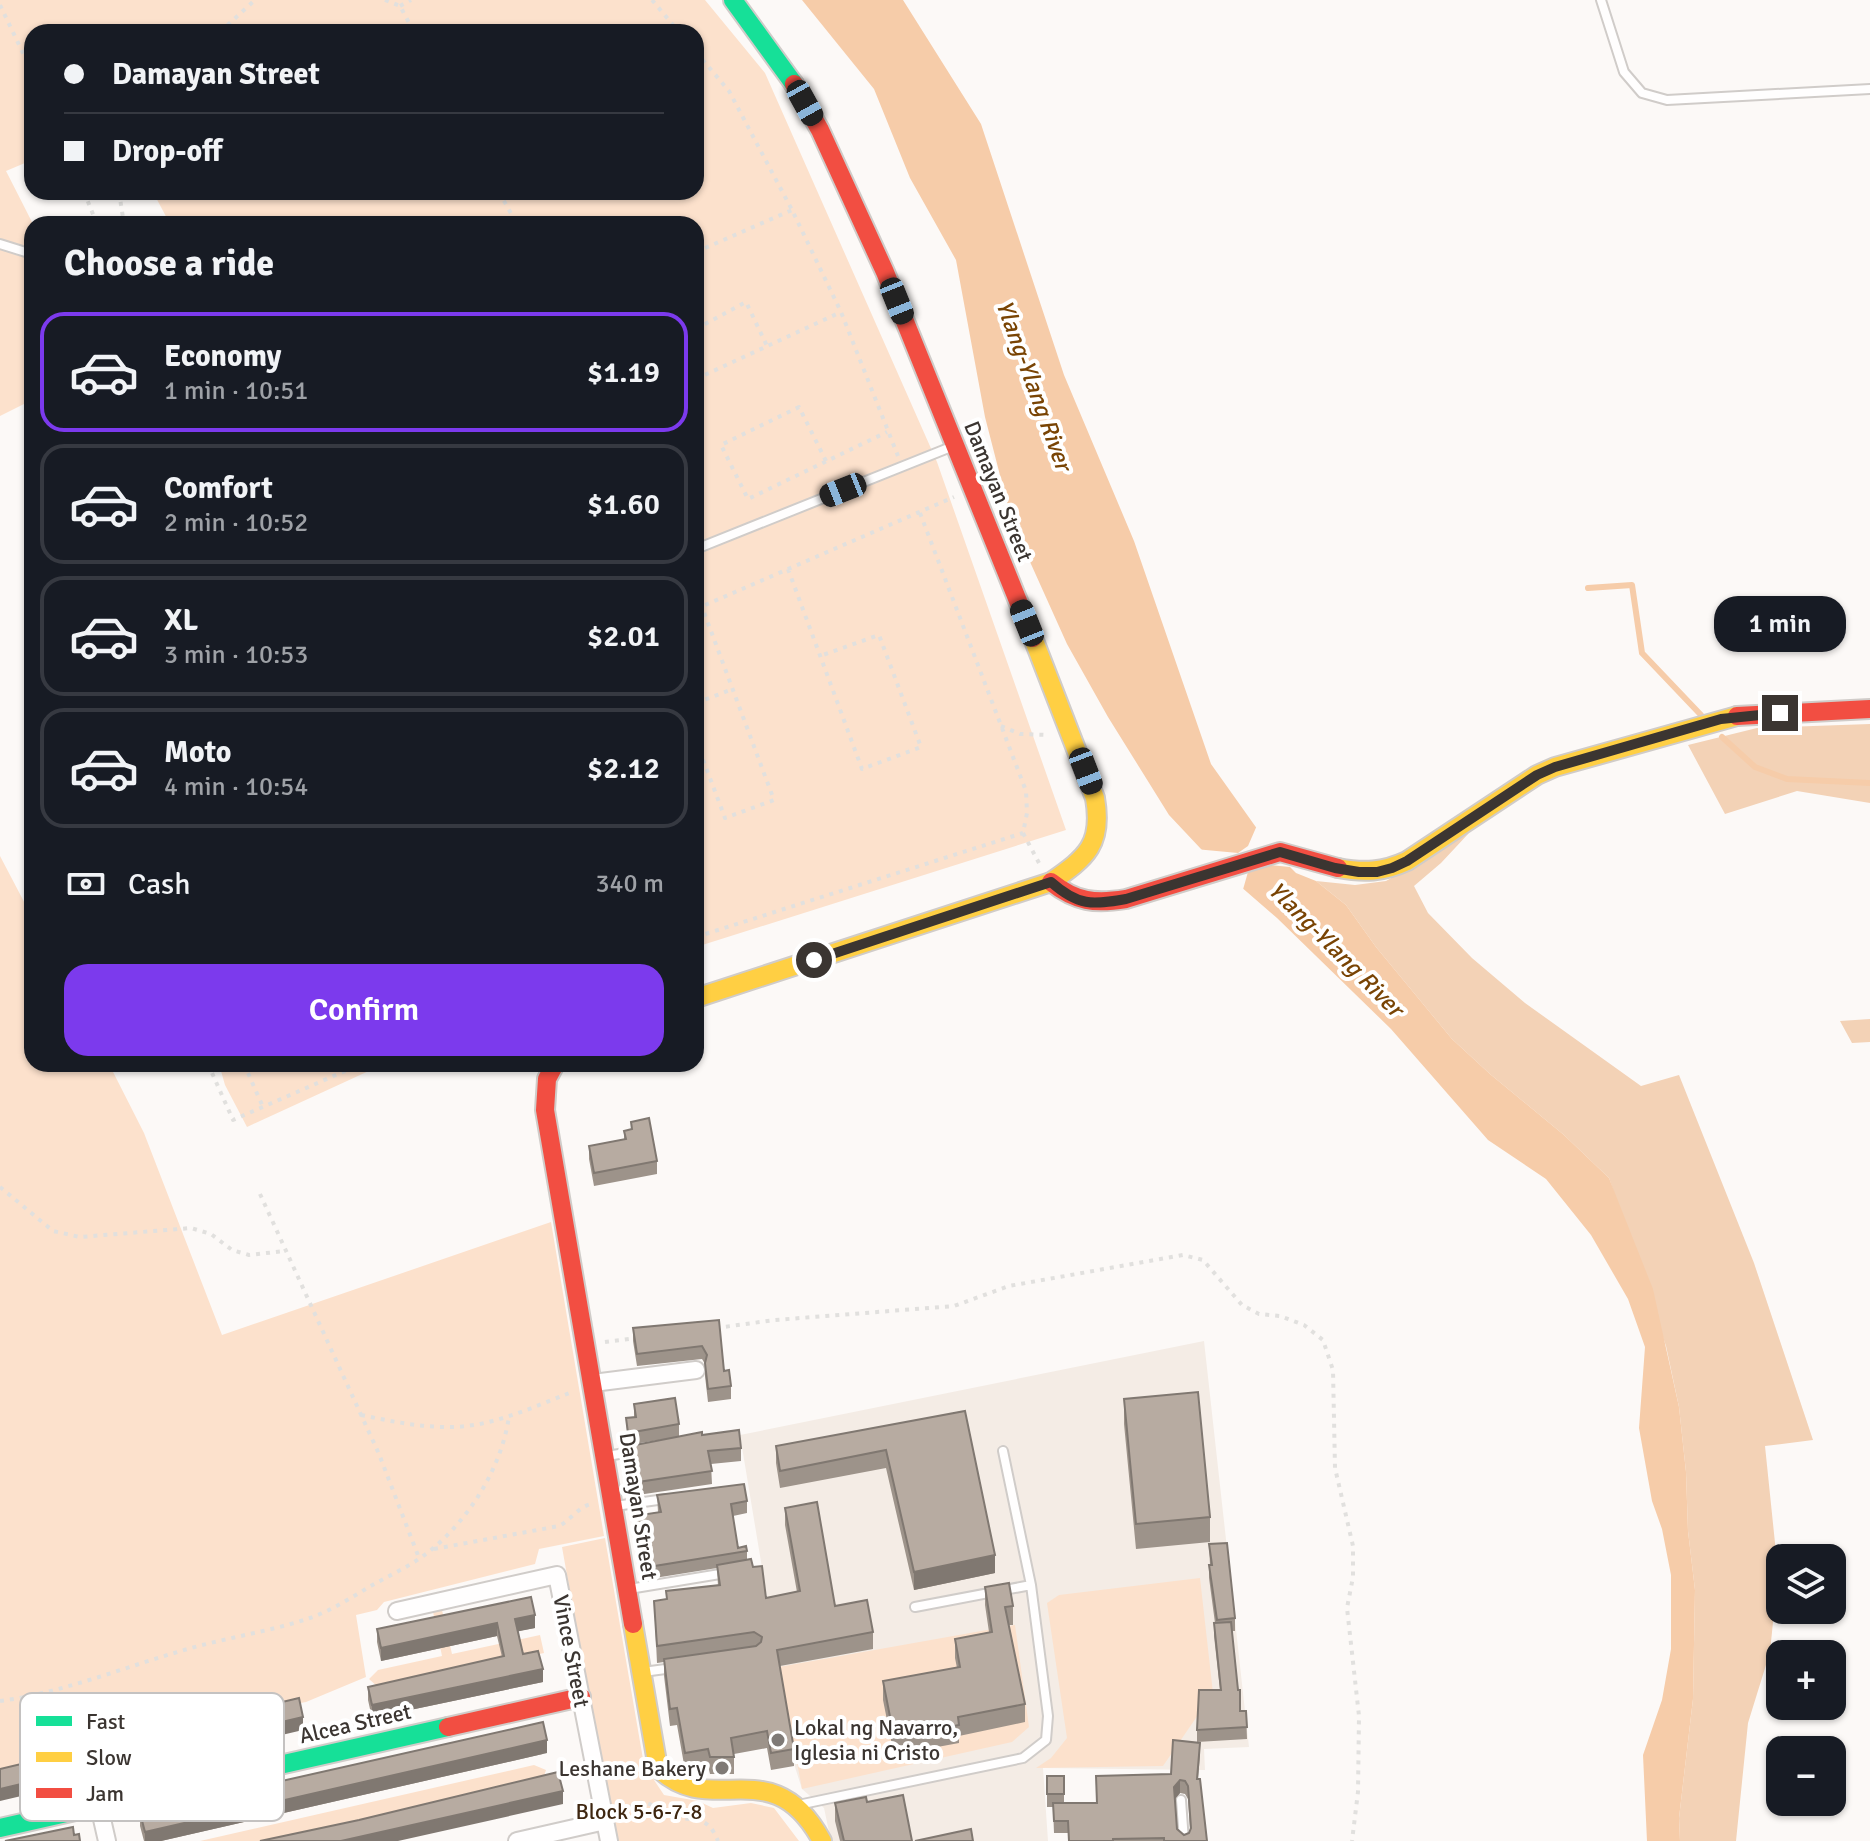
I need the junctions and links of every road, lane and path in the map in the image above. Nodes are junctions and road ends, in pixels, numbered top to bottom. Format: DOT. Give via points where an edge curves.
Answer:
graph roads {
  1 [pos="255,0"];
  2 [pos="385,0"];
  3 [pos="411,0"];
  4 [pos="652,0"];
  5 [pos="733,0"];
  6 [pos="1601,0"];
  7 [pos="0,5"];
  8 [pos="400,6"];
  9 [pos="229,24"];
  10 [pos="410,24"];
  11 [pos="672,24"];
  12 [pos="24,55"];
  13 [pos="704,61"];
  14 [pos="1870,89"];
  15 [pos="792,210"];
  16 [pos="0,244"];
  17 [pos="704,248"];
  18 [pos="24,252"];
  19 [pos="841,312"];
  20 [pos="704,325"];
  21 [pos="767,346"];
  22 [pos="704,375"];
  23 [pos="887,432"];
  24 [pos="956,446"];
  25 [pos="826,461"];
  26 [pos="902,466"];
  27 [pos="973,489"];
  28 [pos="920,513"];
  29 [pos="704,546"];
  30 [pos="788,569"];
  31 [pos="704,606"];
  32 [pos="704,620"];
  33 [pos="820,656"];
  34 [pos="733,689"];
  35 [pos="704,700"];
  36 [pos="1870,709"];
  37 [pos="1001,726"];
  38 [pos="1070,731"];
  39 [pos="704,762"];
  40 [pos="1023,833"];
  41 [pos="1051,882"];
  42 [pos="704,934"];
  43 [pos="704,995"];
  44 [pos="212,1072"];
  45 [pos="248,1072"];
  46 [pos="343,1072"];
  47 [pos="551,1072"];
  48 [pos="263,1107"];
  49 [pos="0,1187"];
  50 [pos="260,1194"];
  51 [pos="285,1250"];
  52 [pos="712,1328"];
  53 [pos="649,1336"];
  54 [pos="587,1344"];
  55 [pos="696,1370"];
  56 [pos="593,1383"];
  57 [pos="361,1415"];
  58 [pos="509,1416"];
  59 [pos="652,1449"];
  60 [pos="1003,1451"];
  61 [pos="606,1456"];
  62 [pos="675,1497"];
  63 [pos="614,1506"];
  64 [pos="432,1549"];
  65 [pos="419,1558"];
  66 [pos="736,1572"];
  67 [pos="1031,1585"];
  68 [pos="628,1589"];
  69 [pos="915,1607"];
  70 [pos="397,1611"];
  71 [pos="685,1666"];
  72 [pos="642,1672"];
  73 [pos="33,1693"];
  74 [pos="20,1696"];
  75 [pos="581,1697"];
  76 [pos="0,1701"];
  77 [pos="284,1764"];
  78 [pos="1181,1800"];
  79 [pos="793,1806"];
  80 [pos="32,1821"];
  81 [pos="102,1821"];
  82 [pos="605,1821"];
  83 [pos="0,1828"];
  84 [pos="107,1841"];
  85 [pos="517,1841"];
  86 [pos="609,1841"];
  87 [pos="718,1841"];
  88 [pos="822,1841"];
  89 [pos="1184,1841"];
  90 [pos="1352,1841"];
  1 -- 9 [label="path"];
  2 -- 8 [label="path"];
  3 -- 8 [label="path"];
  4 -- 11 [label="path"];
  5 -- 24 [label="street, Damayan Street" via="779,60 820,130"];
  6 -- 14 [label="lane" via="1624,72 1642,93 1667,100"];
  7 -- 12 [label="path"];
  8 -- 10 [label="path"];
  13 -- 15 [label="path" via="729,91"];
  15 -- 17 [label="path"];
  15 -- 19 [label="path"];
  16 -- 18 [label="lane"];
  19 -- 21 [label="path"];
  19 -- 23 [label="path"];
  20 -- 21 [label="path" via="746,302"];
  21 -- 22 [label="path"];
  23 -- 25 [label="path"];
  23 -- 26 [label="path"];
  24 -- 26 [label="lane"];
  24 -- 27 [label="street, Damayan Street"];
  25 -- 25 [label="path" via="748,499 721,445 799,407"];
  26 -- 29 [label="lane"];
  27 -- 28 [label="path"];
  27 -- 38 [label="street, Damayan Street"];
  28 -- 30 [label="path"];
  28 -- 37 [label="path"];
  30 -- 31 [label="path"];
  30 -- 33 [label="path"];
  32 -- 34 [label="path"];
  33 -- 33 [label="path" via="862,769 921,747 879,635"];
  34 -- 35 [label="path"];
  34 -- 39 [label="path" via="774,800 725,818"];
  36 -- 41 [label="street" via="1721,719 1555,767 1407,861 1377,872 1335,868 1280,852 1102,903 1069,898"];
  37 -- 38 [label="path" via="1042,737"];
  37 -- 40 [label="path" via="1026,791"];
  38 -- 41 [label="street, Damayan Street" via="1093,791 1098,815 1095,841 1079,863"];
  40 -- 41 [label="path"];
  40 -- 42 [label="path"];
  41 -- 43 [label="street, Damayan Street"];
  44 -- 48 [label="path" via="233,1120"];
  45 -- 48 [label="path"];
  46 -- 48 [label="path"];
  47 -- 54 [label="street, Damayan Street" via="545,1110"];
  49 -- 51 [label="path" via="53,1231 80,1237 191,1228 249,1255"];
  50 -- 51 [label="path"];
  51 -- 57 [label="path"];
  52 -- 90 [label="path" via="954,1306 1009,1286 1183,1255 1203,1260 1242,1305 1304,1325 1323,1340 1333,1370 1335,1468 1353,1546 1347,1608 1359,1716"];
  53 -- 54 [label="path"];
  54 -- 56 [label="street, Damayan Street"];
  55 -- 56 [label="street"];
  56 -- 58 [label="path"];
  56 -- 61 [label="street, Damayan Street"];
  57 -- 58 [label="path" via="450,1427"];
  57 -- 65 [label="path"];
  58 -- 64 [label="path" via="505,1440 486,1481"];
  59 -- 61 [label="lane"];
  60 -- 67 [label="lane"];
  61 -- 63 [label="street, Damayan Street"];
  62 -- 63 [label="lane"];
  63 -- 64 [label="path" via="590,1504 559,1526"];
  63 -- 68 [label="street, Damayan Street"];
  64 -- 65 [label="path"];
  65 -- 73 [label="path" via="311,1618"];
  66 -- 68 [label="lane"];
  67 -- 69 [label="lane"];
  67 -- 79 [label="lane" via="1048,1716 1046,1740 1023,1758"];
  68 -- 72 [label="street, Damayan Street"];
  70 -- 75 [label="street, Vince Street" via="557,1575"];
  71 -- 72 [label="lane"];
  72 -- 79 [label="street, Damayan Street" via="658,1768 666,1779 694,1787 775,1792"];
  74 -- 76 [label="path"];
  75 -- 77 [label="street, Alcea Street"];
  75 -- 82 [label="street, Vince Street"];
  78 -- 89 [label="lane"];
  79 -- 88 [label="street, Damayan Street"];
  80 -- 83 [label="street, Alcea Street"];
  81 -- 84 [label="street"];
  82 -- 85 [label="street"];
  82 -- 86 [label="street, Vince Street"];
  82 -- 87 [label="path" via="646,1801 668,1814 703,1821"];
}
